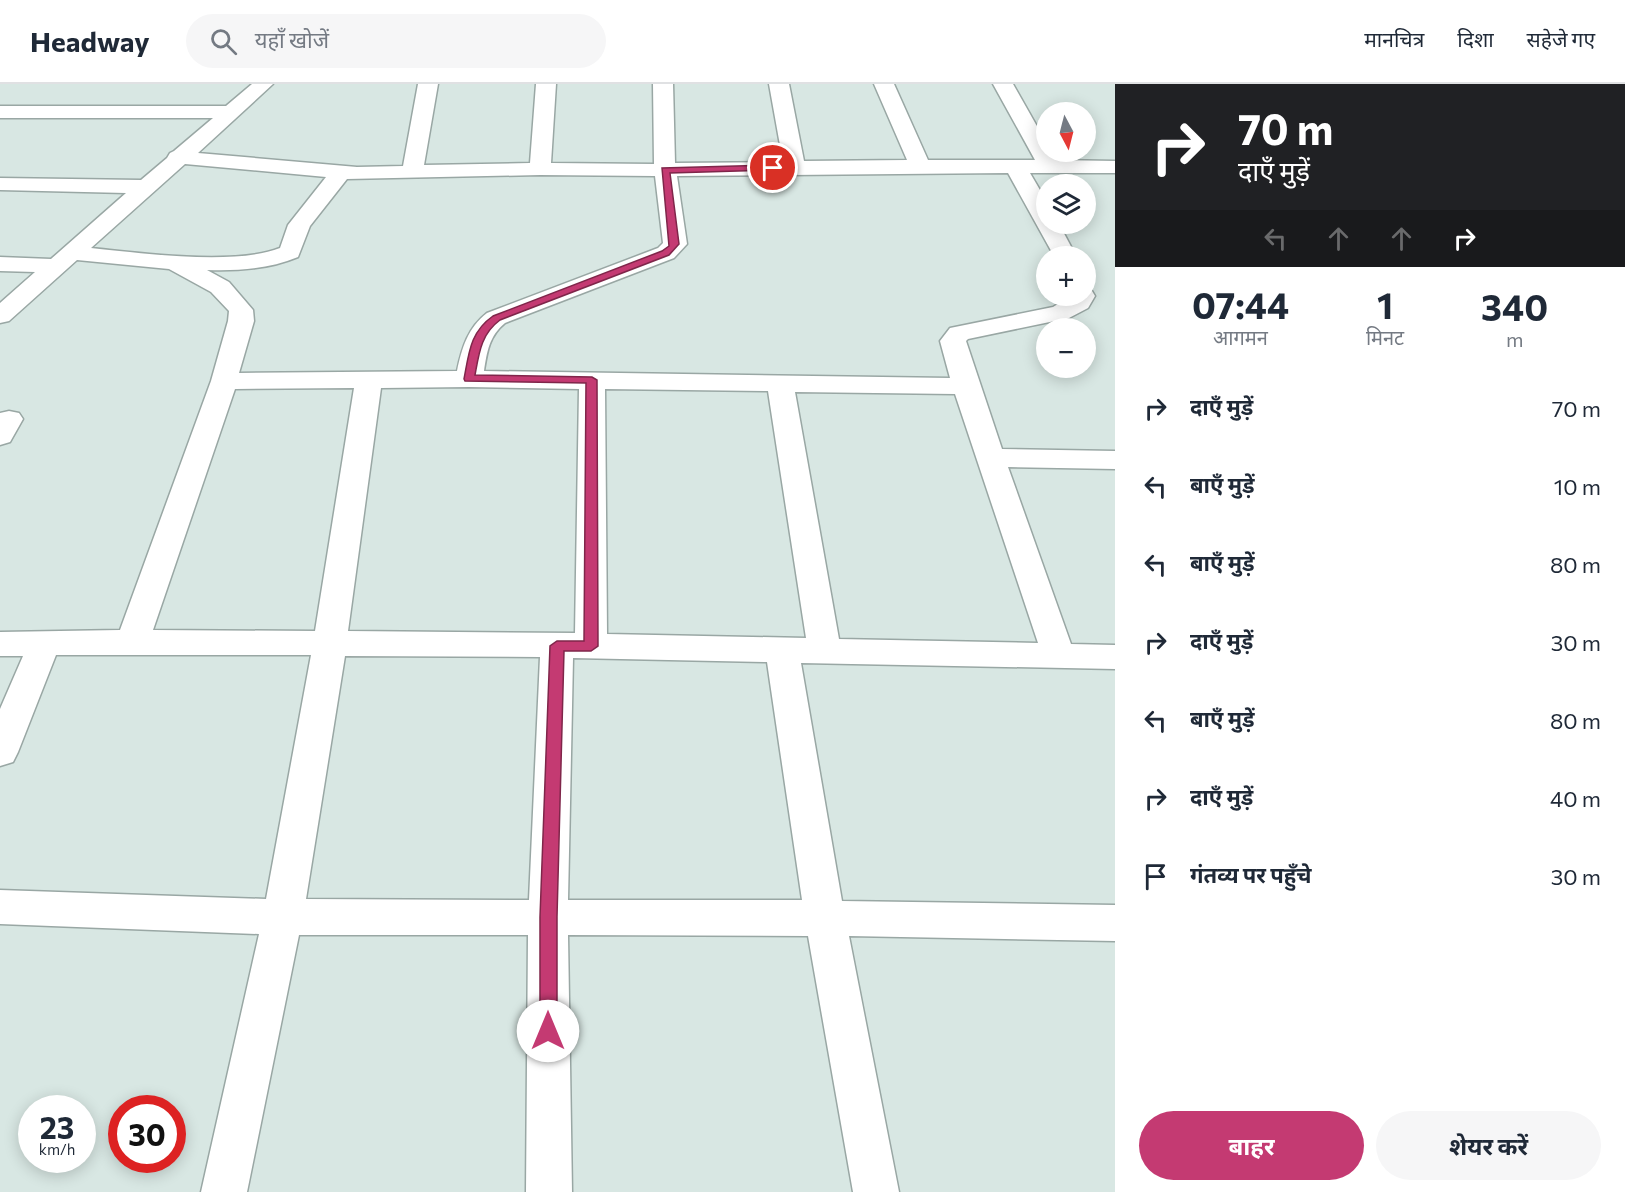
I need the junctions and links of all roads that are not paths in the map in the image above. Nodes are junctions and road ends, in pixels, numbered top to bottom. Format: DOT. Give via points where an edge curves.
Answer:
graph roads {
  1 [pos="262,84"];
  2 [pos="428,84"];
  3 [pos="546,84"];
  4 [pos="663,84"];
  5 [pos="779,84"];
  6 [pos="884,84"];
  7 [pos="1003,84"];
  8 [pos="0,112"];
  9 [pos="230,112"];
  10 [pos="177,158"];
  11 [pos="920,166"];
  12 [pos="1015,166"];
  13 [pos="1049,166"];
  14 [pos="1115,167"];
  15 [pos="795,168"];
  16 [pos="540,169"];
  17 [pos="665,170"];
  18 [pos="412,171"];
  19 [pos="341,172"];
  20 [pos="1,185"];
  21 [pos="144,187"];
  22 [pos="1036,202"];
  23 [pos="65,260"];
  24 [pos="173,261"];
  25 [pos="0,264"];
  26 [pos="1073,306"];
  27 [pos="0,316"];
  28 [pos="469,379"];
  29 [pos="369,380"];
  30 [pos="592,380"];
  31 [pos="224,381"];
  32 [pos="780,383"];
  33 [pos="966,386"];
  34 [pos="991,458"];
  35 [pos="1115,460"];
  36 [pos="45,642"];
  37 [pos="132,642"];
  38 [pos="0,644"];
  39 [pos="330,644"];
  40 [pos="574,646"];
  41 [pos="783,650"];
  42 [pos="825,651"];
  43 [pos="1059,656"];
  44 [pos="1115,657"];
  45 [pos="0,752"];
  46 [pos="0,907"];
  47 [pos="283,917"];
  48 [pos="548,917"];
  49 [pos="825,918"];
  50 [pos="1115,922"];
  51 [pos="224,1192"];
  52 [pos="549,1192"];
  53 [pos="876,1192"];
  1 -- 9 [label="street"];
  2 -- 18 [label="street"];
  3 -- 16 [label="street"];
  4 -- 17 [label="street"];
  5 -- 15 [label="street"];
  6 -- 11 [label="street"];
  7 -- 13 [label="street"];
  8 -- 9 [label="street"];
  9 -- 10 [label="street"];
  10 -- 19 [label="street"];
  10 -- 21 [label="street"];
  11 -- 12 [label="street"];
  11 -- 15 [label="street"];
  12 -- 13 [label="street"];
  12 -- 22 [label="street"];
  13 -- 14 [label="street"];
  15 -- 17 [label="street"];
  16 -- 17 [label="street"];
  16 -- 18 [label="street"];
  17 -- 28 [label="street" via="673,248 496,318 478,337"];
  18 -- 19 [label="street"];
  19 -- 24 [label="street" via="299,225 294,246 285,255 221,263"];
  20 -- 21 [label="street"];
  21 -- 23 [label="street"];
  23 -- 24 [label="street"];
  23 -- 25 [label="street"];
  23 -- 27 [label="street"];
  24 -- 31 [label="street" via="220,287 241,310 242,321"];
  26 -- 33 [label="street" via="1060,313 959,333 954,346"];
  28 -- 29 [label="street"];
  28 -- 30 [label="street"];
  29 -- 31 [label="street"];
  29 -- 39 [label="street"];
  30 -- 32 [label="street"];
  30 -- 40 [label="street"];
  31 -- 37 [label="street"];
  32 -- 33 [label="street"];
  32 -- 42 [label="street"];
  33 -- 34 [label="street"];
  34 -- 35 [label="street"];
  34 -- 43 [label="street"];
  36 -- 37 [label="street"];
  36 -- 38 [label="street"];
  36 -- 45 [label="street"];
  37 -- 39 [label="street"];
  39 -- 40 [label="street"];
  39 -- 47 [label="street"];
  40 -- 41 [label="street"];
  40 -- 48 [label="street"];
  41 -- 42 [label="street"];
  41 -- 49 [label="street"];
  42 -- 43 [label="street"];
  43 -- 44 [label="street"];
  46 -- 47 [label="street"];
  47 -- 48 [label="street"];
  47 -- 51 [label="street"];
  48 -- 49 [label="street"];
  48 -- 52 [label="street"];
  49 -- 50 [label="street"];
  49 -- 53 [label="street"];
}
